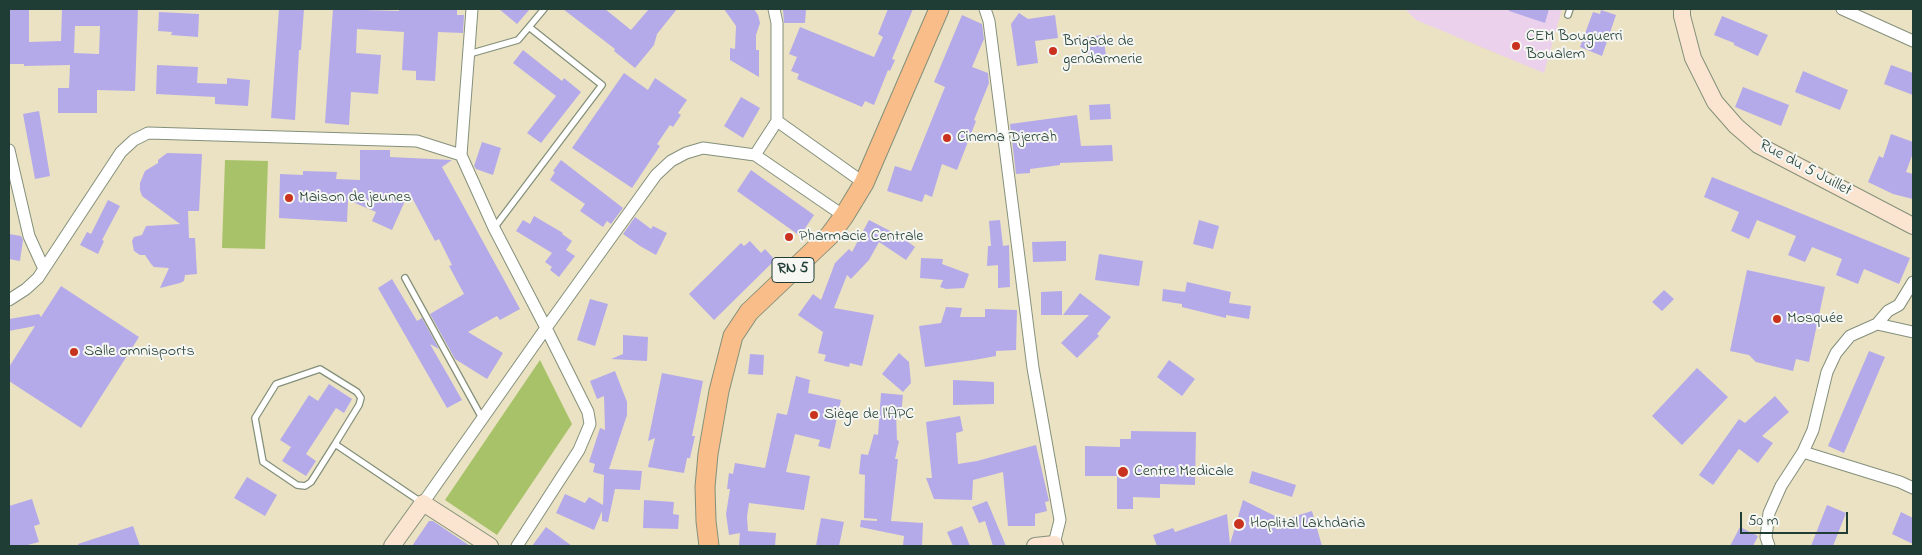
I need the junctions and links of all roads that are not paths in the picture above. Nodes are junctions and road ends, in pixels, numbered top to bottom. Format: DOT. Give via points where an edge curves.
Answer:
graph roads {
  1 [pos="472,9"];
  2 [pos="544,9"];
  3 [pos="766,9"];
  4 [pos="774,9"];
  5 [pos="939,9"];
  6 [pos="984,9"];
  7 [pos="1682,9"];
  8 [pos="1842,9"];
  9 [pos="777,23"];
  10 [pos="529,27"];
  11 [pos="1913,41"];
  12 [pos="469,54"];
  13 [pos="777,121"];
  14 [pos="9,150"];
  15 [pos="461,155"];
  16 [pos="755,155"];
  17 [pos="864,183"];
  18 [pos="844,216"];
  19 [pos="1913,226"];
  20 [pos="494,228"];
  21 [pos="44,269"];
  22 [pos="405,278"];
  23 [pos="1913,282"];
  24 [pos="9,300"];
  25 [pos="1877,324"];
  26 [pos="546,328"];
  27 [pos="1913,332"];
  28 [pos="482,418"];
  29 [pos="335,444"];
  30 [pos="1803,452"];
  31 [pos="1913,488"];
  32 [pos="423,503"];
  33 [pos="1055,545"];
  34 [pos="392,546"];
  35 [pos="490,546"];
  36 [pos="517,546"];
  37 [pos="708,546"];
  38 [pos="1035,546"];
  39 [pos="1769,546"];
  1 -- 12 [label="street"];
  2 -- 10 [label="lane"];
  3 -- 9 [label="street"];
  4 -- 9 [label="street"];
  5 -- 17 [label="main road, RN 5"];
  6 -- 33 [label="street" via="989,20 1033,368 1060,520"];
  7 -- 19 [label="street, Rue du 5 Juillet" via="1694,58 1715,102 1736,126 1758,145"];
  8 -- 11 [label="street"];
  9 -- 13 [label="street"];
  10 -- 12 [label="lane" via="518,40"];
  10 -- 20 [label="lane" via="602,85"];
  12 -- 15 [label="street"];
  13 -- 16 [label="street"];
  13 -- 17 [label="street"];
  14 -- 21 [label="street" via="29,236"];
  15 -- 20 [label="street"];
  15 -- 21 [label="street" via="416,141 148,133 121,152"];
  16 -- 18 [label="street"];
  16 -- 26 [label="street" via="704,148 670,161 641,194"];
  17 -- 18 [label="main road, RN 5"];
  18 -- 37 [label="main road, RN 5" via="830,235 749,312 733,336 708,454 705,487"];
  20 -- 26 [label="street"];
  21 -- 24 [label="street" via="26,289"];
  22 -- 28 [label="lane"];
  23 -- 25 [label="street" via="1899,305 1888,311"];
  25 -- 27 [label="street"];
  25 -- 30 [label="street" via="1850,336 1836,353 1826,372 1813,430"];
  26 -- 28 [label="street"];
  26 -- 36 [label="street" via="588,412 590,424 579,450"];
  28 -- 32 [label="street"];
  29 -- 29 [label="lane" via="360,405 357,392 320,370 276,384 255,418 263,462 297,485 305,486 311,482"];
  29 -- 32 [label="lane"];
  30 -- 31 [label="street"];
  30 -- 39 [label="street" via="1781,486 1769,513 1766,537"];
  32 -- 34 [label="street"];
  32 -- 35 [label="street"];
  33 -- 38 [label="street"];
}
